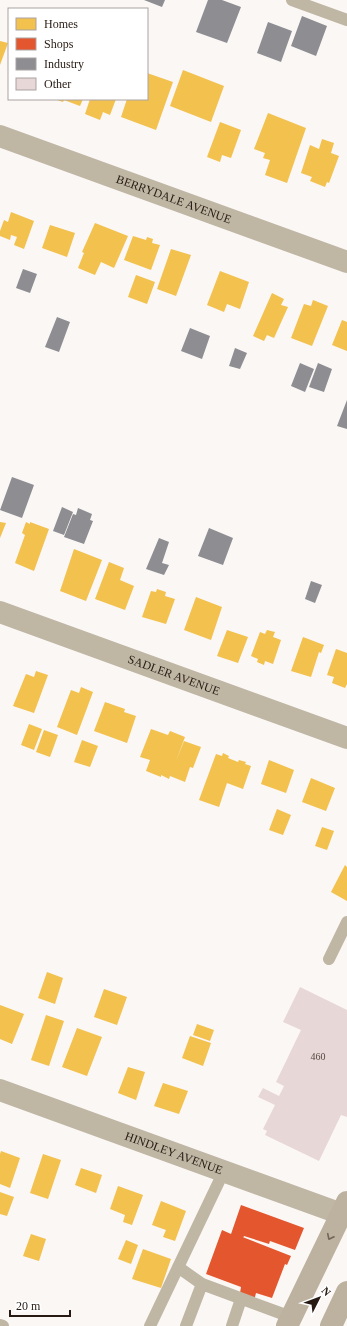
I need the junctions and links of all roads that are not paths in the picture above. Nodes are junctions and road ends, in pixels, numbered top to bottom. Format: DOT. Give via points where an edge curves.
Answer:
graph roads {
  1 [pos="292,0"];
  2 [pos="347,20"];
  3 [pos="0,136"];
  4 [pos="347,262"];
  5 [pos="0,612"];
  6 [pos="347,738"];
  7 [pos="347,922"];
  8 [pos="329,959"];
  9 [pos="0,1090"];
  10 [pos="224,1171"];
  11 [pos="345,1210"];
  12 [pos="178,1267"];
  13 [pos="202,1284"];
  14 [pos="347,1292"];
  15 [pos="241,1299"];
  16 [pos="289,1322"];
  17 [pos="0,1325"];
  18 [pos="3,1326"];
  19 [pos="150,1326"];
  20 [pos="186,1326"];
  21 [pos="232,1326"];
  22 [pos="330,1326"];
  1 -- 2 [label="lane"];
  3 -- 4 [label="street, BERRYDALE AVENUE"];
  5 -- 6 [label="street, SADLER AVENUE"];
  7 -- 8 [label="lane"];
  9 -- 10 [label="street, HINDLEY AVENUE"];
  10 -- 11 [label="street, HINDLEY AVENUE"];
  10 -- 12 [label="lane"];
  11 -- 16 [label="main road, one-way"];
  12 -- 13 [label="lane"];
  12 -- 19 [label="lane"];
  13 -- 15 [label="lane"];
  13 -- 20 [label="lane"];
  14 -- 22 [label="main road"];
  15 -- 16 [label="lane"];
  15 -- 21 [label="lane"];
  17 -- 18 [label="lane"];
}
